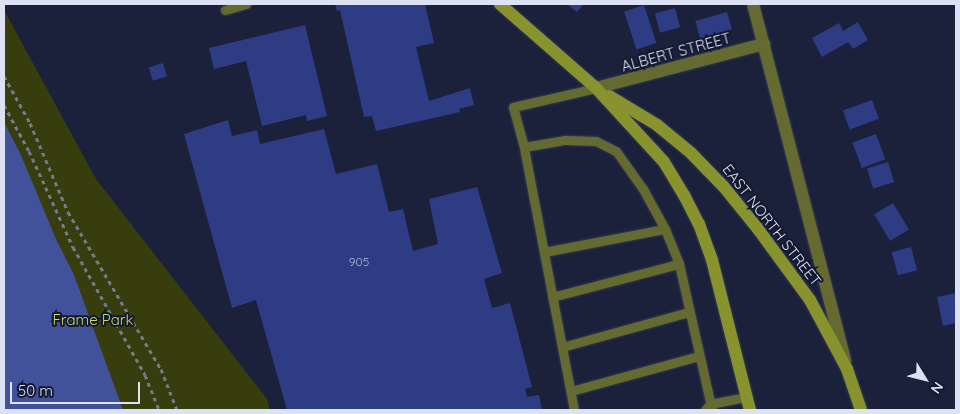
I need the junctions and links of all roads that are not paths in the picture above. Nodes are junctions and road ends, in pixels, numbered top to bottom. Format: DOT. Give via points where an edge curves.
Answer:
graph roads {
  1 [pos="246,4"];
  2 [pos="500,4"];
  3 [pos="753,4"];
  4 [pos="225,10"];
  5 [pos="764,44"];
  6 [pos="596,88"];
  7 [pos="524,147"];
  8 [pos="665,229"];
  9 [pos="544,252"];
  10 [pos="678,264"];
  11 [pos="552,297"];
  12 [pos="689,312"];
  13 [pos="562,347"];
  14 [pos="699,356"];
  15 [pos="847,369"];
  16 [pos="571,391"];
  17 [pos="746,397"];
  18 [pos="709,408"];
  19 [pos="574,410"];
  20 [pos="750,410"];
  21 [pos="861,410"];
  1 -- 4 [label="lane"];
  2 -- 6 [label="main road"];
  3 -- 5 [label="street, EAST NORTH STREET"];
  5 -- 6 [label="street, ALBERT STREET"];
  5 -- 15 [label="street, EAST NORTH STREET"];
  6 -- 7 [label="lane" via="513,107"];
  6 -- 15 [label="main road, EAST NORTH STREET" via="658,125 692,153 724,187 810,300"];
  6 -- 17 [label="main road" via="664,162 699,224 712,260"];
  7 -- 8 [label="lane" via="565,140 596,141 616,151 643,189"];
  7 -- 9 [label="lane"];
  8 -- 9 [label="lane"];
  8 -- 10 [label="lane"];
  9 -- 11 [label="lane"];
  10 -- 11 [label="lane"];
  10 -- 12 [label="lane"];
  11 -- 13 [label="lane"];
  12 -- 13 [label="lane"];
  12 -- 14 [label="lane"];
  13 -- 16 [label="lane"];
  14 -- 16 [label="lane"];
  14 -- 18 [label="lane"];
  15 -- 21 [label="main road, EAST NORTH STREET"];
  16 -- 19 [label="lane"];
  17 -- 18 [label="lane"];
  17 -- 20 [label="main road"];
}
